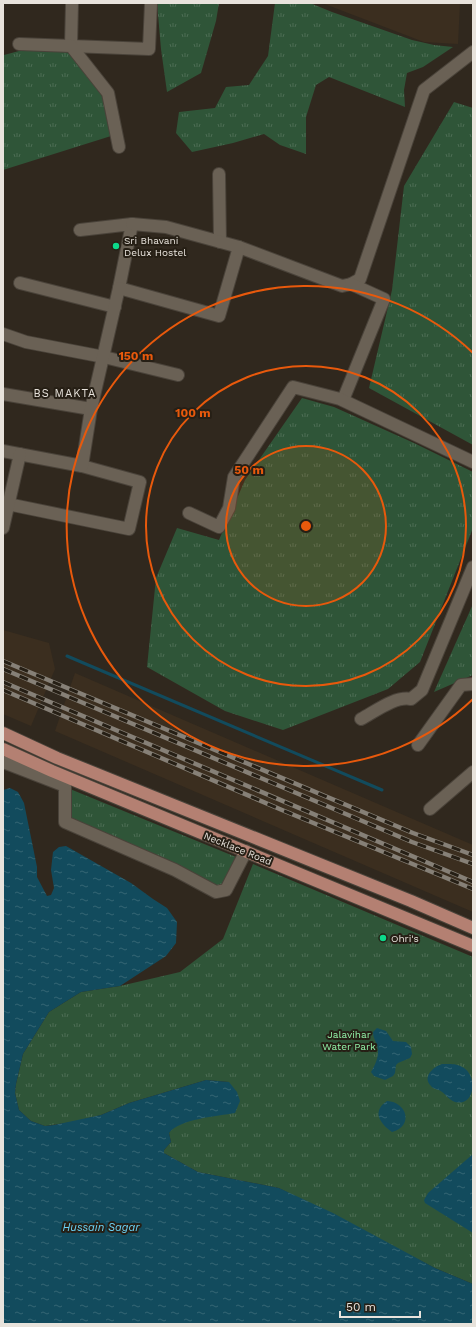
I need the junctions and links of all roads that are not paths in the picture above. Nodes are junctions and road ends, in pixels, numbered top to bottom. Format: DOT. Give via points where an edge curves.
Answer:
graph roads {
  1 [pos="72,3"];
  2 [pos="151,3"];
  3 [pos="19,44"];
  4 [pos="71,46"];
  5 [pos="473,52"];
  6 [pos="119,147"];
  7 [pos="219,174"];
  8 [pos="132,224"];
  9 [pos="80,230"];
  10 [pos="220,242"];
  11 [pos="239,247"];
  12 [pos="20,283"];
  13 [pos="351,284"];
  14 [pos="119,288"];
  15 [pos="115,307"];
  16 [pos="3,334"];
  17 [pos="104,357"];
  18 [pos="178,375"];
  19 [pos="3,394"];
  20 [pos="343,400"];
  21 [pos="91,409"];
  22 [pos="3,451"];
  23 [pos="20,454"];
  24 [pos="473,462"];
  25 [pos="82,466"];
  26 [pos="6,503"];
  27 [pos="189,513"];
  28 [pos="3,528"];
  29 [pos="473,567"];
  30 [pos="473,684"];
  31 [pos="362,719"];
  32 [pos="5,734"];
  33 [pos="418,745"];
  34 [pos="3,749"];
  35 [pos="3,762"];
  36 [pos="473,772"];
  37 [pos="430,809"];
  38 [pos="246,851"];
  39 [pos="435,911"];
  40 [pos="428,927"];
  41 [pos="472,927"];
  42 [pos="469,944"];
  1 -- 4 [label="street"];
  2 -- 4 [label="street" via="149,49"];
  3 -- 4 [label="street"];
  4 -- 6 [label="street" via="108,93"];
  5 -- 13 [label="street" via="424,90 360,278"];
  7 -- 10 [label="street"];
  8 -- 9 [label="street"];
  8 -- 10 [label="street" via="166,226"];
  8 -- 14 [label="street"];
  10 -- 11 [label="street"];
  11 -- 13 [label="street" via="342,286"];
  11 -- 14 [label="street" via="219,316"];
  12 -- 15 [label="street"];
  13 -- 20 [label="street" via="384,299"];
  14 -- 15 [label="street"];
  15 -- 17 [label="street"];
  16 -- 17 [label="street" via="26,342"];
  17 -- 18 [label="street"];
  17 -- 21 [label="street"];
  19 -- 21 [label="street"];
  20 -- 24 [label="street"];
  20 -- 27 [label="street" via="293,387 234,477 229,508 219,526"];
  21 -- 25 [label="street"];
  22 -- 23 [label="street"];
  23 -- 25 [label="street"];
  23 -- 26 [label="street"];
  25 -- 26 [label="street" via="140,482 129,529"];
  26 -- 28 [label="street"];
  29 -- 31 [label="street" via="422,690 411,699 394,701"];
  30 -- 33 [label="street" via="461,685"];
  32 -- 39 [label="main road, Necklace Road" via="57,758"];
  34 -- 38 [label="main road, Necklace Road"];
  35 -- 38 [label="street" via="65,786 65,822 174,870 216,892 226,890"];
  36 -- 37 [label="street"];
  38 -- 40 [label="main road, Necklace Road"];
  39 -- 40 [label="main road"];
  39 -- 41 [label="main road, Necklace Road"];
  40 -- 42 [label="main road, Necklace Road"];
  41 -- 42 [label="main road"];
}
